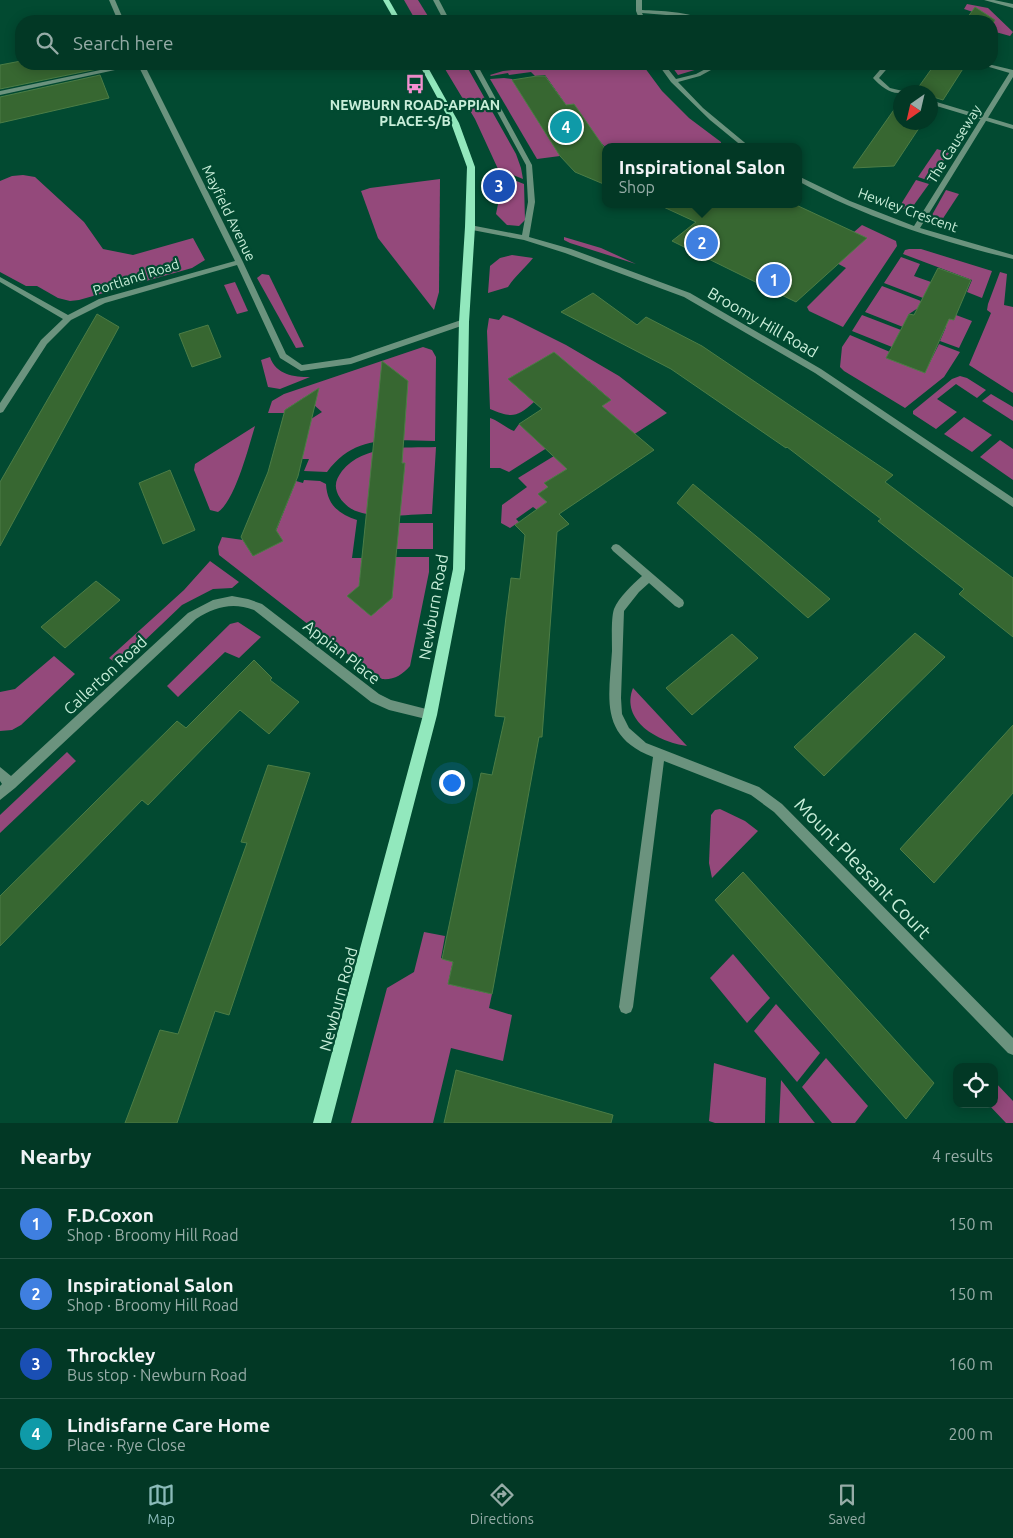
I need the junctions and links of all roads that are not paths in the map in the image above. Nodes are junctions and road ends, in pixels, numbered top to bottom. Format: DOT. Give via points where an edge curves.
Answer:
graph roads {
  1 [pos="112,0"];
  2 [pos="386,0"];
  3 [pos="436,0"];
  4 [pos="639,0"];
  5 [pos="987,0"];
  6 [pos="1013,6"];
  7 [pos="639,11"];
  8 [pos="118,15"];
  9 [pos="395,15"];
  10 [pos="445,15"];
  11 [pos="641,15"];
  12 [pos="678,15"];
  13 [pos="998,68"];
  14 [pos="108,70"];
  15 [pos="144,70"];
  16 [pos="425,70"];
  17 [pos="477,70"];
  18 [pos="665,70"];
  19 [pos="706,70"];
  20 [pos="883,70"];
  21 [pos="1013,72"];
  22 [pos="673,81"];
  23 [pos="893,90"];
  24 [pos="0,93"];
  25 [pos="938,104"];
  26 [pos="984,118"];
  27 [pos="1013,127"];
  28 [pos="743,143"];
  29 [pos="802,180"];
  30 [pos="470,227"];
  31 [pos="916,228"];
  32 [pos="525,238"];
  33 [pos="1013,256"];
  34 [pos="239,262"];
  35 [pos="0,279"];
  36 [pos="68,318"];
  37 [pos="464,322"];
  38 [pos="0,410"];
  39 [pos="1013,503"];
  40 [pos="616,548"];
  41 [pos="648,576"];
  42 [pos="242,600"];
  43 [pos="679,603"];
  44 [pos="430,715"];
  45 [pos="659,754"];
  46 [pos="0,773"];
  47 [pos="11,784"];
  48 [pos="0,794"];
  49 [pos="626,1007"];
  50 [pos="1013,1048"];
  51 [pos="322,1123"];
  1 -- 8 [label="street"];
  2 -- 9 [label="main road"];
  3 -- 10 [label="street"];
  4 -- 7 [label="street"];
  5 -- 6 [label="street"];
  7 -- 11 [label="street"];
  7 -- 12 [label="street"];
  13 -- 21 [label="street"];
  14 -- 24 [label="street"];
  15 -- 34 [label="street, Mayfield Avenue"];
  16 -- 30 [label="main road, Newburn Road" via="455,123 471,167"];
  17 -- 32 [label="street" via="529,165 531,219"];
  18 -- 22 [label="street"];
  19 -- 22 [label="street"];
  20 -- 23 [label="street" via="876,78"];
  21 -- 26 [label="street, The Causeway"];
  22 -- 28 [label="street" via="698,107"];
  25 -- 26 [label="street"];
  26 -- 27 [label="street"];
  26 -- 31 [label="street, The Causeway"];
  29 -- 31 [label="street, Hewley Crescent"];
  30 -- 32 [label="street, Broomy Hill Road"];
  30 -- 37 [label="main road, Newburn Road"];
  31 -- 33 [label="street, Hewley Crescent"];
  32 -- 39 [label="street, Broomy Hill Road" via="687,294 818,372"];
  34 -- 36 [label="street, Portland Road" via="102,301"];
  34 -- 37 [label="street, Mayfield Avenue" via="283,356 301,368 351,361"];
  35 -- 36 [label="street"];
  36 -- 38 [label="street, Portland Road" via="44,342"];
  37 -- 44 [label="main road, Newburn Road" via="460,569"];
  40 -- 41 [label="street"];
  41 -- 43 [label="street"];
  41 -- 45 [label="street, Mount Pleasant Court" via="634,588 619,610 616,715 625,732 642,747"];
  42 -- 44 [label="street, Appian Place" via="258,607 375,698 389,705"];
  42 -- 47 [label="street, Callerton Road" via="208,605 192,616"];
  44 -- 51 [label="main road, Newburn Road"];
  45 -- 49 [label="street"];
  45 -- 50 [label="street, Mount Pleasant Court" via="755,790 778,808"];
  46 -- 47 [label="street"];
  47 -- 48 [label="street, Callerton Road"];
}
